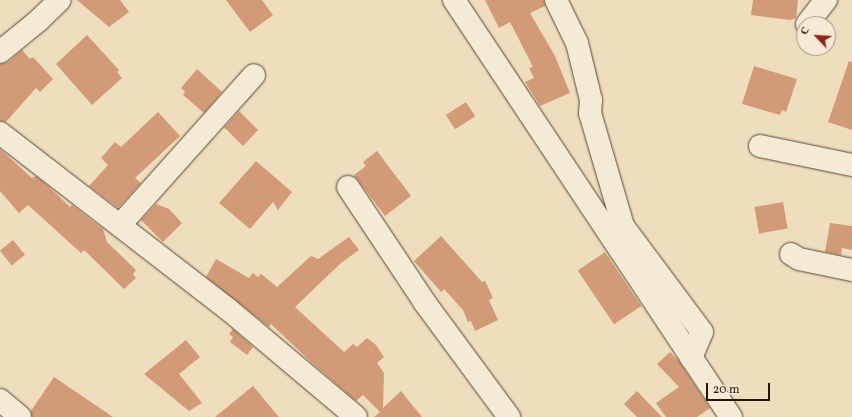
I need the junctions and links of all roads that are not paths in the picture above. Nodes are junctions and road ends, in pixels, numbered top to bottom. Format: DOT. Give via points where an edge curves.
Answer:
graph roads {
  1 [pos="60,0"];
  2 [pos="454,0"];
  3 [pos="556,0"];
  4 [pos="826,0"];
  5 [pos="813,16"];
  6 [pos="0,52"];
  7 [pos="254,75"];
  8 [pos="0,133"];
  9 [pos="760,146"];
  10 [pos="852,165"];
  11 [pos="348,187"];
  12 [pos="120,225"];
  13 [pos="791,254"];
  14 [pos="852,270"];
  15 [pos="691,358"];
  16 [pos="0,400"];
  17 [pos="20,417"];
  18 [pos="356,417"];
  19 [pos="509,417"];
  20 [pos="731,417"];
  1 -- 6 [label="street"];
  2 -- 15 [label="street"];
  3 -- 15 [label="street" via="577,43 591,100 590,114 623,226 702,332"];
  4 -- 5 [label="street"];
  7 -- 12 [label="street"];
  8 -- 12 [label="street" via="109,220"];
  9 -- 10 [label="street"];
  11 -- 19 [label="street" via="425,303"];
  12 -- 18 [label="street" via="228,310"];
  13 -- 14 [label="street" via="799,259"];
  15 -- 20 [label="street"];
  16 -- 17 [label="street"];
}
